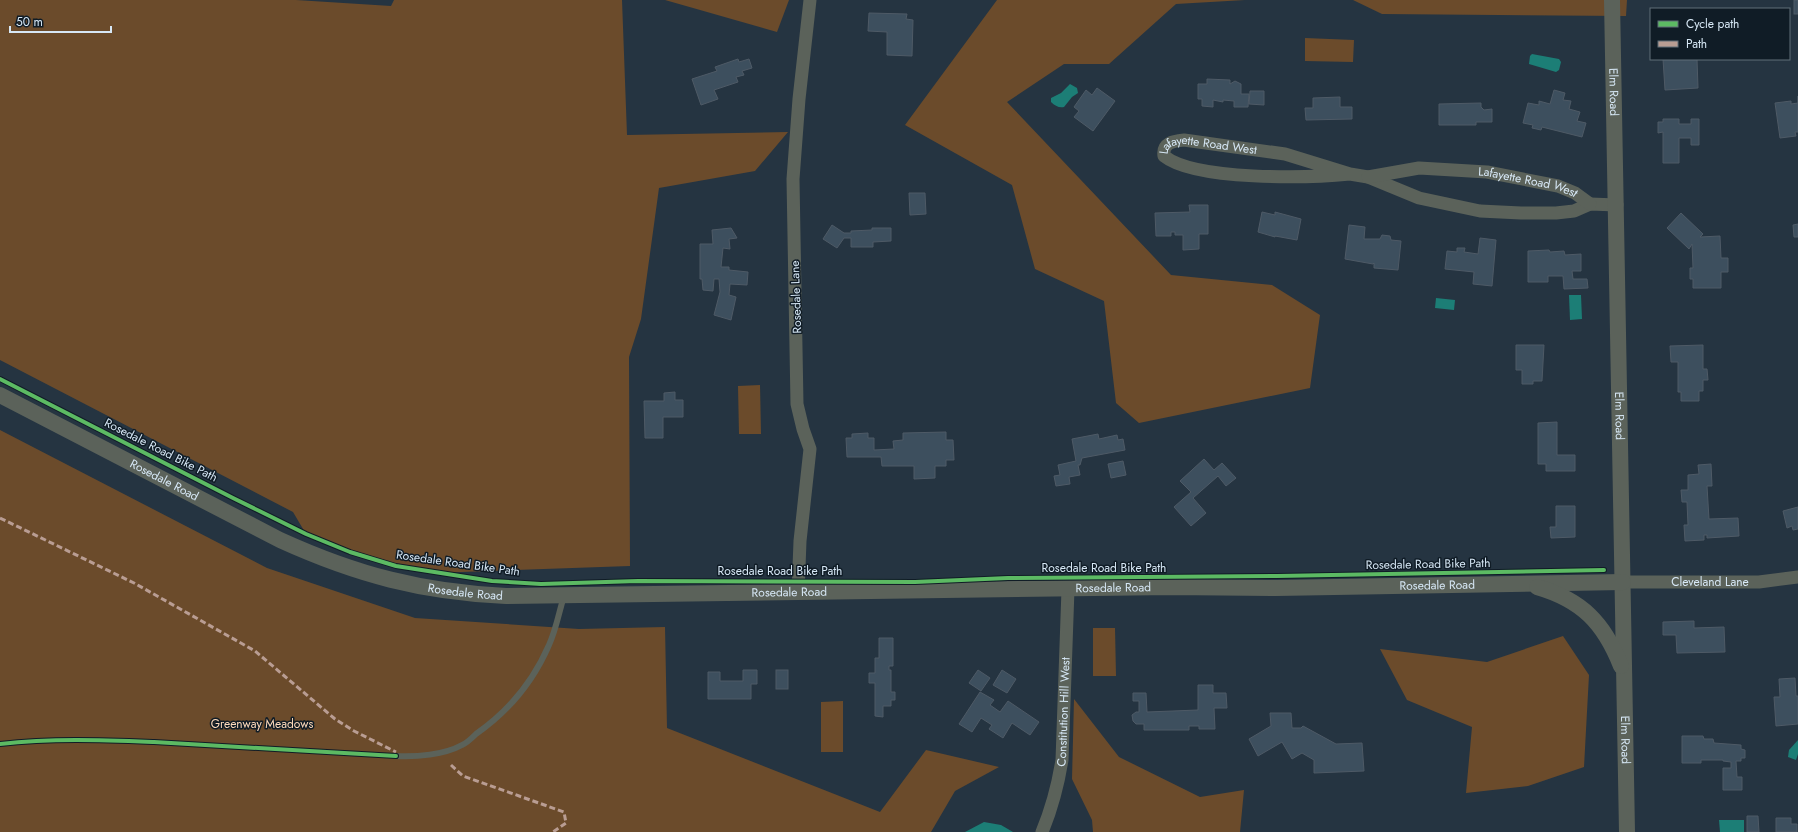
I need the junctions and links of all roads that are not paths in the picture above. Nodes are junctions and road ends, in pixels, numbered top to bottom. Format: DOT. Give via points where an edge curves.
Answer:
graph roads {
  1 [pos="810,0"];
  2 [pos="1612,0"];
  3 [pos="1350,174"];
  4 [pos="1368,177"];
  5 [pos="1590,204"];
  6 [pos="1617,205"];
  7 [pos="0,395"];
  8 [pos="1798,577"];
  9 [pos="1623,582"];
  10 [pos="1522,583"];
  11 [pos="1068,589"];
  12 [pos="798,593"];
  13 [pos="564,596"];
  14 [pos="1624,674"];
  15 [pos="396,756"];
  16 [pos="1042,832"];
  17 [pos="1627,832"];
  1 -- 12 [label="street, Rosedale Lane" via="793,179 797,404 810,449 800,541"];
  2 -- 6 [label="street, Elm Road"];
  3 -- 3 [label="street, Lafayette Road West" via="1285,154 1210,142 1172,141 1163,151 1164,156 1172,162 1210,171 1315,178"];
  3 -- 4 [label="street, Lafayette Road West"];
  4 -- 5 [label="street, Lafayette Road West" via="1419,168 1487,172 1558,186"];
  4 -- 5 [label="street, Lafayette Road West" via="1419,198 1480,210 1521,214 1556,213 1574,211"];
  5 -- 6 [label="street, Lafayette Road West"];
  6 -- 9 [label="street, Elm Road"];
  7 -- 13 [label="street, Rosedale Road" via="280,540 353,570 388,580 455,592 506,596"];
  8 -- 9 [label="street, Cleveland Lane" via="1759,582"];
  9 -- 10 [label="street, Rosedale Road"];
  9 -- 14 [label="street, Elm Road"];
  10 -- 11 [label="street, Rosedale Road"];
  10 -- 14 [label="street" via="1560,594 1580,606 1607,636"];
  11 -- 12 [label="street, Rosedale Road"];
  11 -- 16 [label="street, Constitution Hill West" via="1062,760 1057,787"];
  12 -- 13 [label="street, Rosedale Road"];
  13 -- 15 [label="lane" via="550,644 536,671 516,699 496,720 462,746 434,754"];
  14 -- 17 [label="street, Elm Road"];
}
